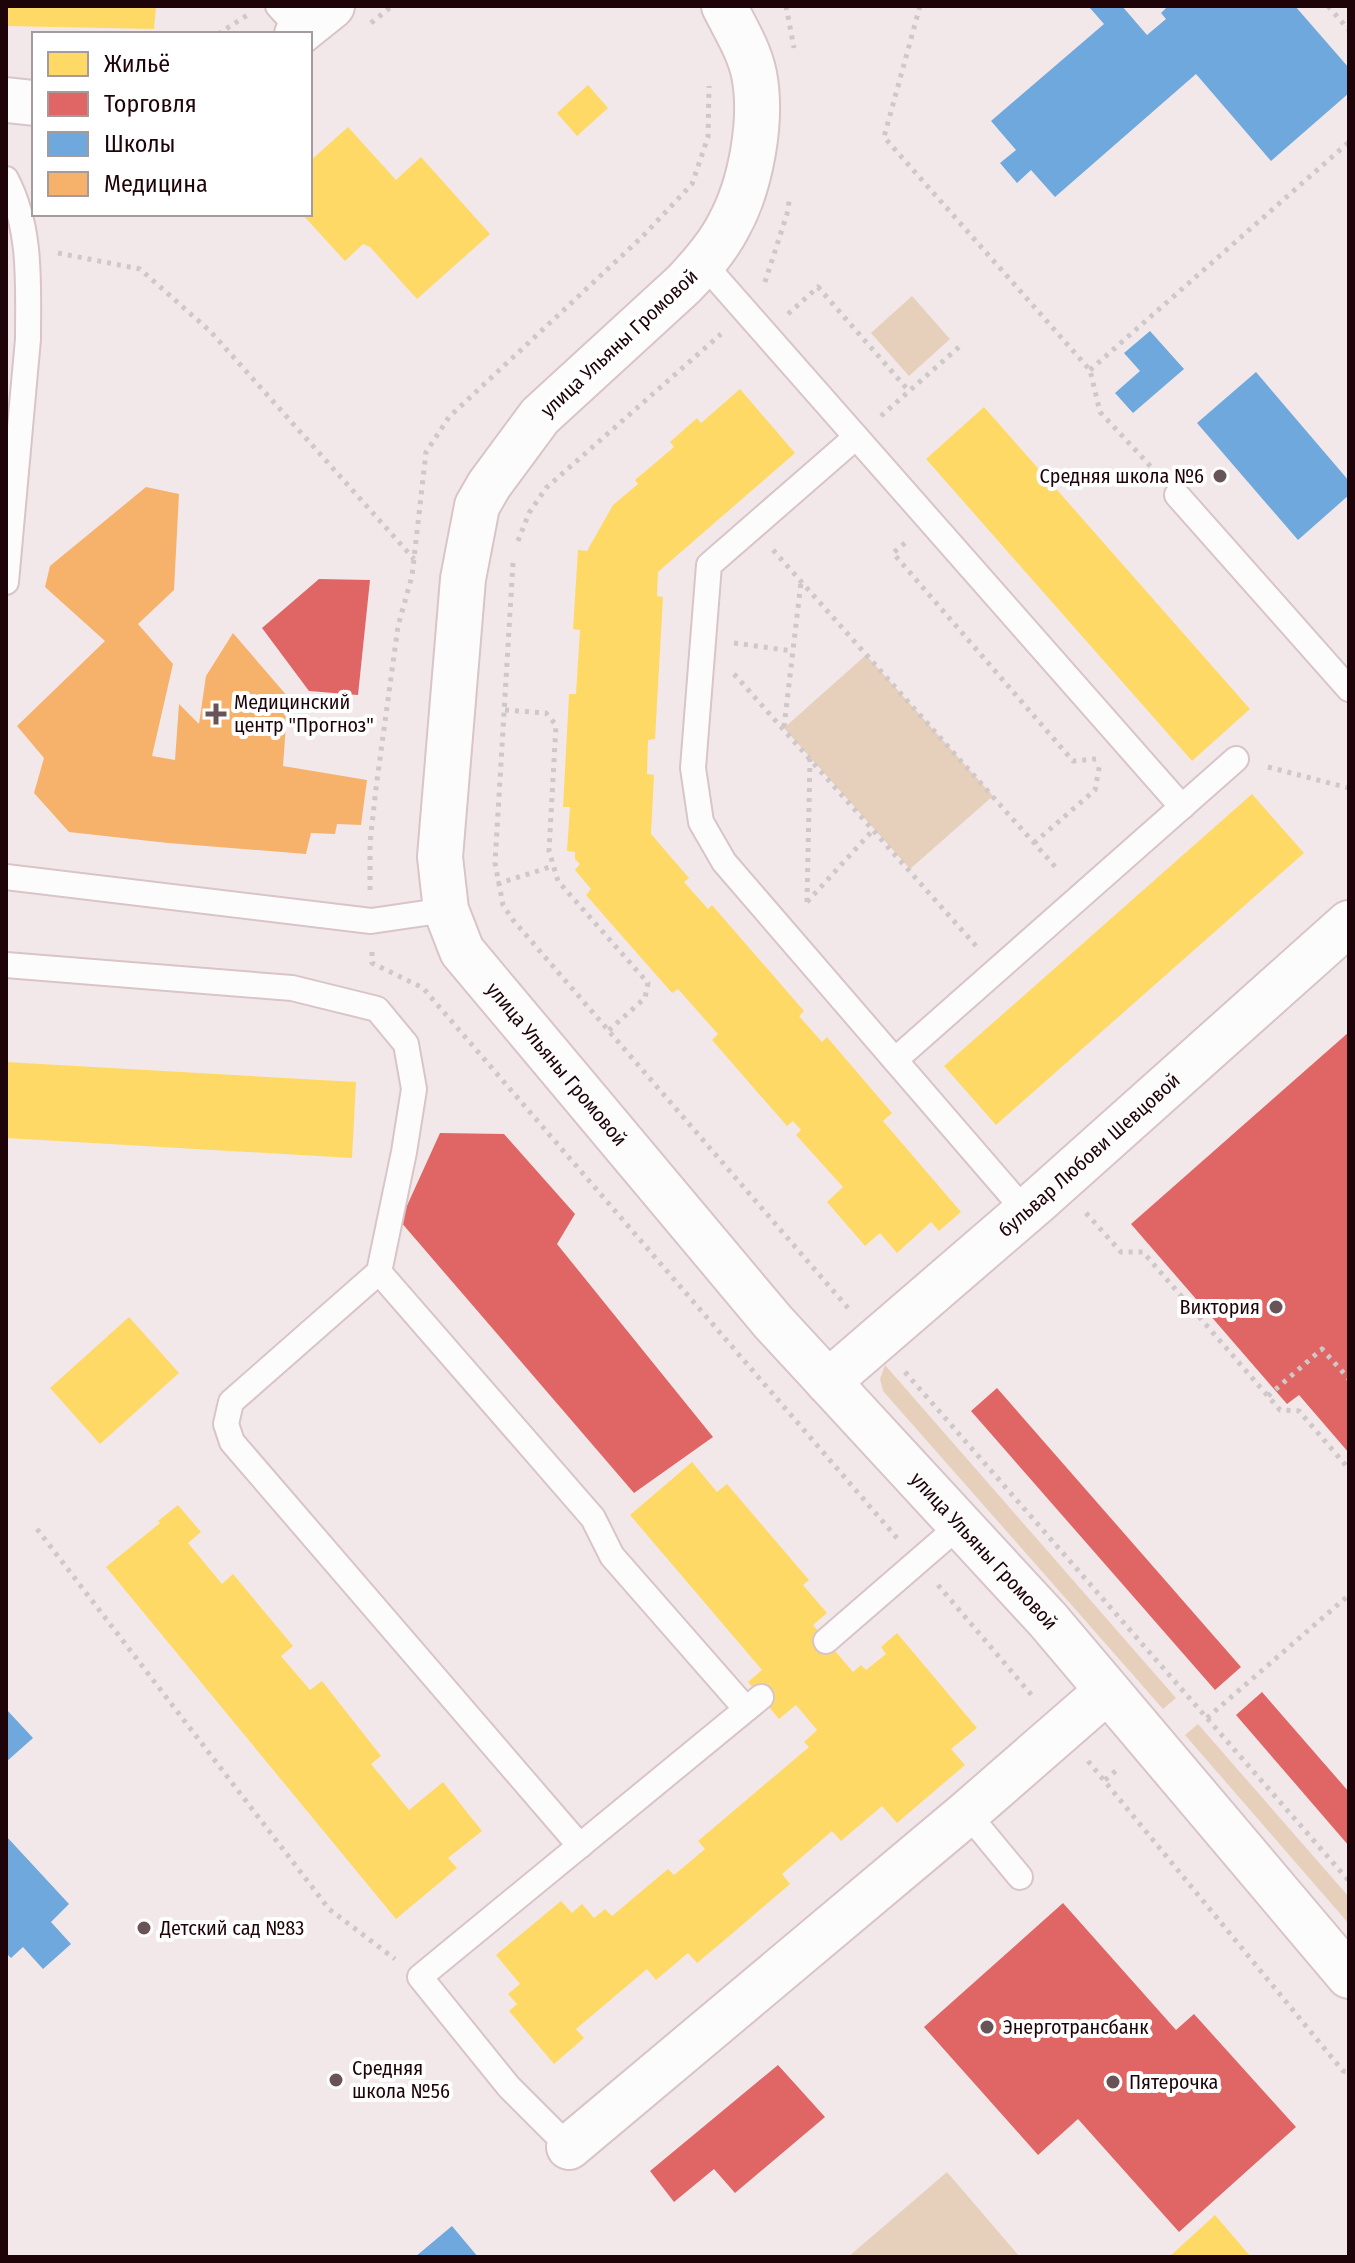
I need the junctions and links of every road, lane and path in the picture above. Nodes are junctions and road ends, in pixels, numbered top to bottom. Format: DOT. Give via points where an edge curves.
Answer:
graph roads {
  1 [pos="724,6"];
  2 [pos="920,6"];
  3 [pos="1328,6"];
  4 [pos="788,7"];
  5 [pos="293,17"];
  6 [pos="1349,30"];
  7 [pos="227,32"];
  8 [pos="795,51"];
  9 [pos="6,100"];
  10 [pos="32,103"];
  11 [pos="1349,142"];
  12 [pos="6,179"];
  13 [pos="792,183"];
  14 [pos="26,246"];
  15 [pos="703,263"];
  16 [pos="753,306"];
  17 [pos="959,347"];
  18 [pos="1090,370"];
  19 [pos="909,391"];
  20 [pos="856,437"];
  21 [pos="1177,495"];
  22 [pos="930,521"];
  23 [pos="753,527"];
  24 [pos="414,559"];
  25 [pos="801,581"];
  26 [pos="6,582"];
  27 [pos="704,639"];
  28 [pos="793,651"];
  29 [pos="701,668"];
  30 [pos="1349,689"];
  31 [pos="504,710"];
  32 [pos="784,728"];
  33 [pos="811,758"];
  34 [pos="1236,759"];
  35 [pos="1349,788"];
  36 [pos="1182,807"];
  37 [pos="874,829"];
  38 [pos="370,843"];
  39 [pos="1034,843"];
  40 [pos="554,866"];
  41 [pos="6,877"];
  42 [pos="497,884"];
  43 [pos="1082,896"];
  44 [pos="807,902"];
  45 [pos="446,910"];
  46 [pos="371,921"];
  47 [pos="1349,923"];
  48 [pos="779,926"];
  49 [pos="6,965"];
  50 [pos="997,970"];
  51 [pos="608,1031"];
  52 [pos="895,1060"];
  53 [pos="1084,1210"];
  54 [pos="1026,1212"];
  55 [pos="379,1272"];
  56 [pos="878,1342"];
  57 [pos="1349,1379"];
  58 [pos="828,1382"];
  59 [pos="1268,1396"];
  60 [pos="1349,1469"];
  61 [pos="960,1525"];
  62 [pos="37,1529"];
  63 [pos="918,1562"];
  64 [pos="1349,1595"];
  65 [pos="826,1641"];
  66 [pos="1107,1691"];
  67 [pos="1207,1718"];
  68 [pos="1062,1730"];
  69 [pos="967,1813"];
  70 [pos="580,1846"];
  71 [pos="1020,1877"];
  72 [pos="1349,1881"];
  73 [pos="1349,1976"];
  74 [pos="420,1977"];
  75 [pos="1349,2072"];
  76 [pos="569,2147"];
  1 -- 15 [label="main road, улица Ульяны Громовой" via="747,52 757,104 745,187 729,226"];
  2 -- 18 [label="path" via="884,137"];
  3 -- 6 [label="path"];
  4 -- 8 [label="path"];
  5 -- 7 [label="path"];
  9 -- 10 [label="main road"];
  11 -- 18 [label="path"];
  12 -- 14 [label="lane"];
  13 -- 16 [label="path" via="787,214"];
  14 -- 24 [label="path" via="140,269 211,332"];
  14 -- 26 [label="lane" via="28,339"];
  15 -- 16 [label="lane"];
  15 -- 45 [label="main road, улица Ульяны Громовой" via="540,416 477,506 463,579 440,857"];
  16 -- 19 [label="path" via="779,322 818,287"];
  16 -- 20 [label="lane"];
  16 -- 31 [label="path" via="566,468 529,513 513,566"];
  17 -- 19 [label="path"];
  18 -- 21 [label="path" via="1100,412"];
  19 -- 20 [label="path"];
  20 -- 22 [label="lane"];
  20 -- 23 [label="lane"];
  21 -- 30 [label="lane"];
  22 -- 36 [label="lane"];
  22 -- 39 [label="path" via="893,553 1073,761 1101,759 1095,790"];
  23 -- 25 [label="path"];
  23 -- 27 [label="lane" via="709,565"];
  25 -- 28 [label="path"];
  25 -- 39 [label="path"];
  27 -- 28 [label="path"];
  27 -- 29 [label="lane"];
  28 -- 32 [label="path"];
  29 -- 32 [label="path" via="734,674"];
  29 -- 48 [label="lane" via="693,768 701,822 724,862"];
  31 -- 40 [label="path" via="546,713 556,725 549,851"];
  31 -- 42 [label="path"];
  32 -- 37 [label="path"];
  33 -- 44 [label="path"];
  34 -- 35 [label="path"];
  34 -- 36 [label="lane"];
  36 -- 43 [label="lane"];
  37 -- 44 [label="path"];
  37 -- 50 [label="path"];
  38 -- 46 [label="path"];
  39 -- 43 [label="path"];
  40 -- 42 [label="path"];
  40 -- 51 [label="path" via="558,881 648,983 645,998"];
  41 -- 46 [label="lane"];
  42 -- 51 [label="path" via="513,920"];
  43 -- 50 [label="lane"];
  44 -- 48 [label="path"];
  45 -- 46 [label="lane"];
  45 -- 58 [label="main road, улица Ульяны Громовой" via="462,951"];
  46 -- 63 [label="path" via="372,963 423,988"];
  47 -- 54 [label="main road, бульвар Любови Шевцовой"];
  48 -- 52 [label="lane"];
  49 -- 55 [label="lane" via="292,988 377,1009 406,1044 414,1089"];
  50 -- 52 [label="lane"];
  51 -- 56 [label="path"];
  52 -- 54 [label="lane"];
  53 -- 59 [label="path" via="1121,1252 1143,1252"];
  54 -- 56 [label="main road, бульвар Любови Шевцовой"];
  55 -- 70 [label="lane" via="231,1402 226,1424 232,1442"];
  55 -- 70 [label="lane" via="593,1518 612,1556 753,1703"];
  56 -- 58 [label="main road, бульвар Любови Шевцовой"];
  56 -- 67 [label="path"];
  57 -- 59 [label="path" via="1322,1349"];
  58 -- 61 [label="main road, улица Ульяны Громовой"];
  59 -- 60 [label="path" via="1280,1410 1299,1411"];
  61 -- 63 [label="lane"];
  61 -- 66 [label="main road, улица Ульяны Громовой"];
  62 -- 74 [label="path" via="329,1909"];
  63 -- 65 [label="lane"];
  63 -- 68 [label="path"];
  64 -- 67 [label="path"];
  66 -- 68 [label="main road"];
  66 -- 73 [label="main road, улица Ульяны Громовой"];
  67 -- 72 [label="path"];
  68 -- 69 [label="main road"];
  68 -- 75 [label="path"];
  69 -- 71 [label="lane"];
  69 -- 76 [label="main road"];
  70 -- 74 [label="lane"];
  74 -- 76 [label="lane" via="509,2087"];
}
